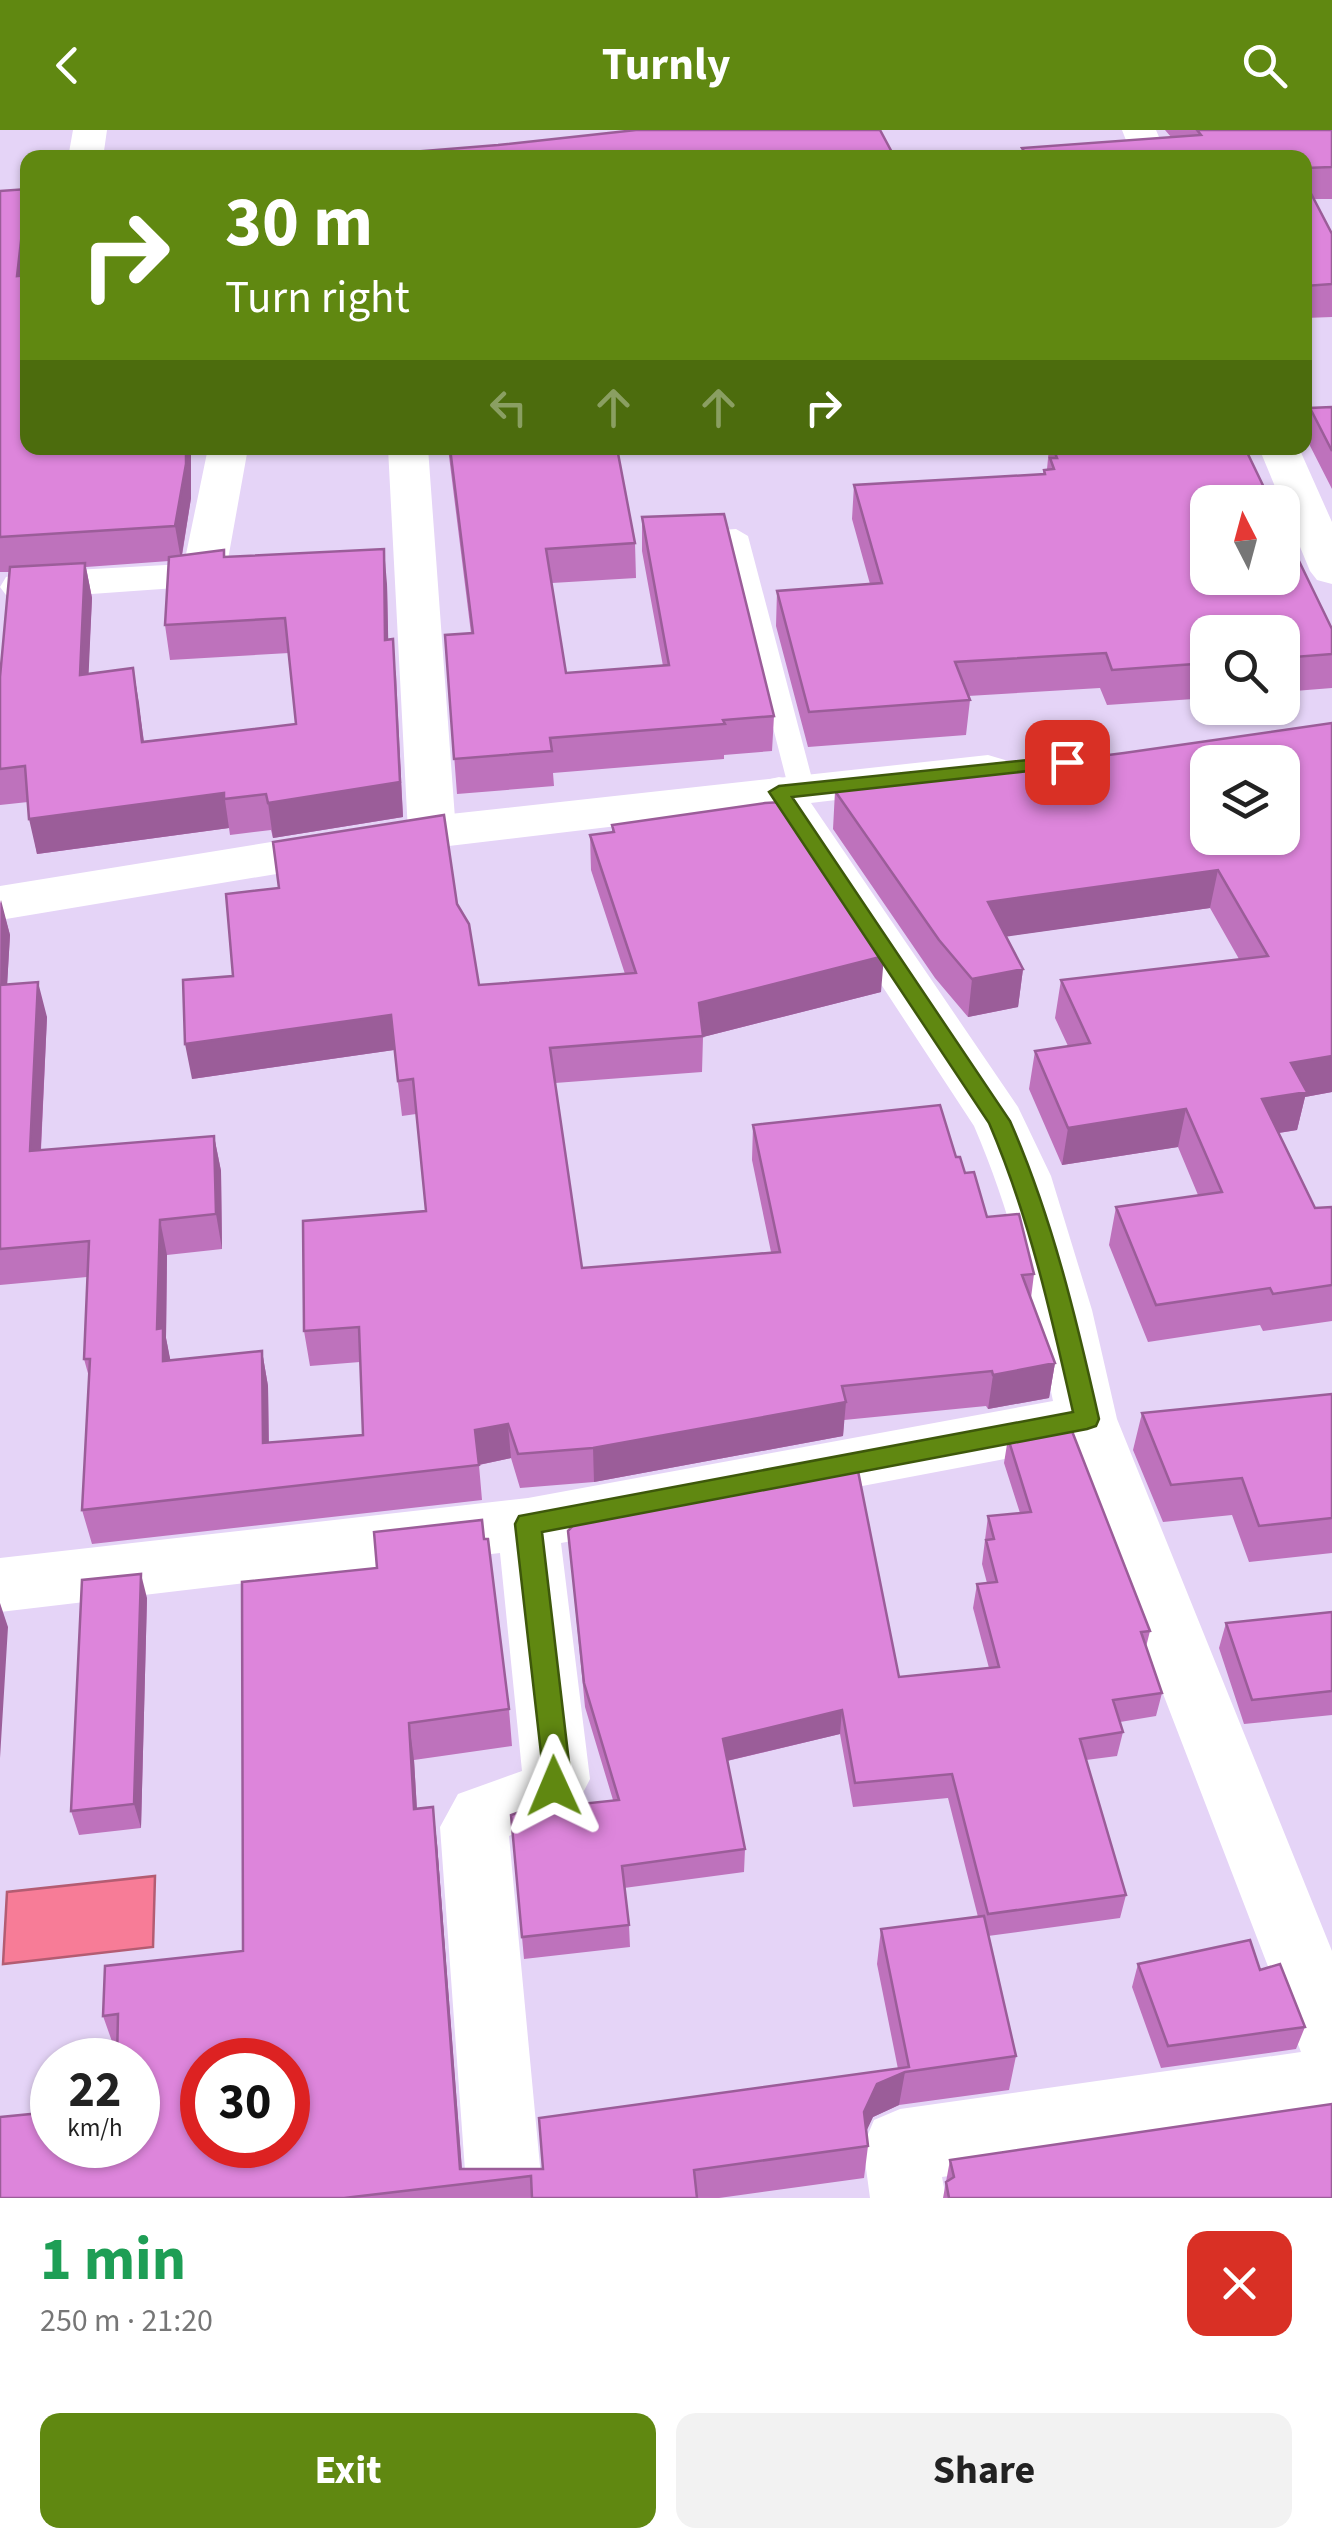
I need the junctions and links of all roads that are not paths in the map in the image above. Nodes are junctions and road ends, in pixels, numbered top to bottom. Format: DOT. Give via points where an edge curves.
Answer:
graph roads {
  1 [pos="227,455"];
  2 [pos="408,455"];
  3 [pos="1284,455"];
  4 [pos="1317,503"];
  5 [pos="670,540"];
  6 [pos="1332,571"];
  7 [pos="21,586"];
  8 [pos="1037,765"];
  9 [pos="790,791"];
  10 [pos="432,832"];
  11 [pos="0,903"];
  12 [pos="1087,1419"];
  13 [pos="528,1524"];
  14 [pos="0,1586"];
  15 [pos="1332,2041"];
  16 [pos="1332,2083"];
  17 [pos="505,2198"];
  18 [pos="908,2198"];
  1 -- 7 [label="street" via="203,576"];
  2 -- 10 [label="street"];
  3 -- 4 [label="street"];
  4 -- 6 [label="street"];
  5 -- 9 [label="lane" via="736,536"];
  8 -- 9 [label="street"];
  9 -- 10 [label="street"];
  9 -- 12 [label="street" via="999,1121 1023,1176 1063,1310"];
  10 -- 11 [label="street"];
  12 -- 13 [label="street"];
  12 -- 15 [label="street"];
  13 -- 14 [label="street"];
  13 -- 17 [label="street" via="556,1779 548,1793 488,1808 474,1826"];
  16 -- 18 [label="street" via="900,2146"];
}
